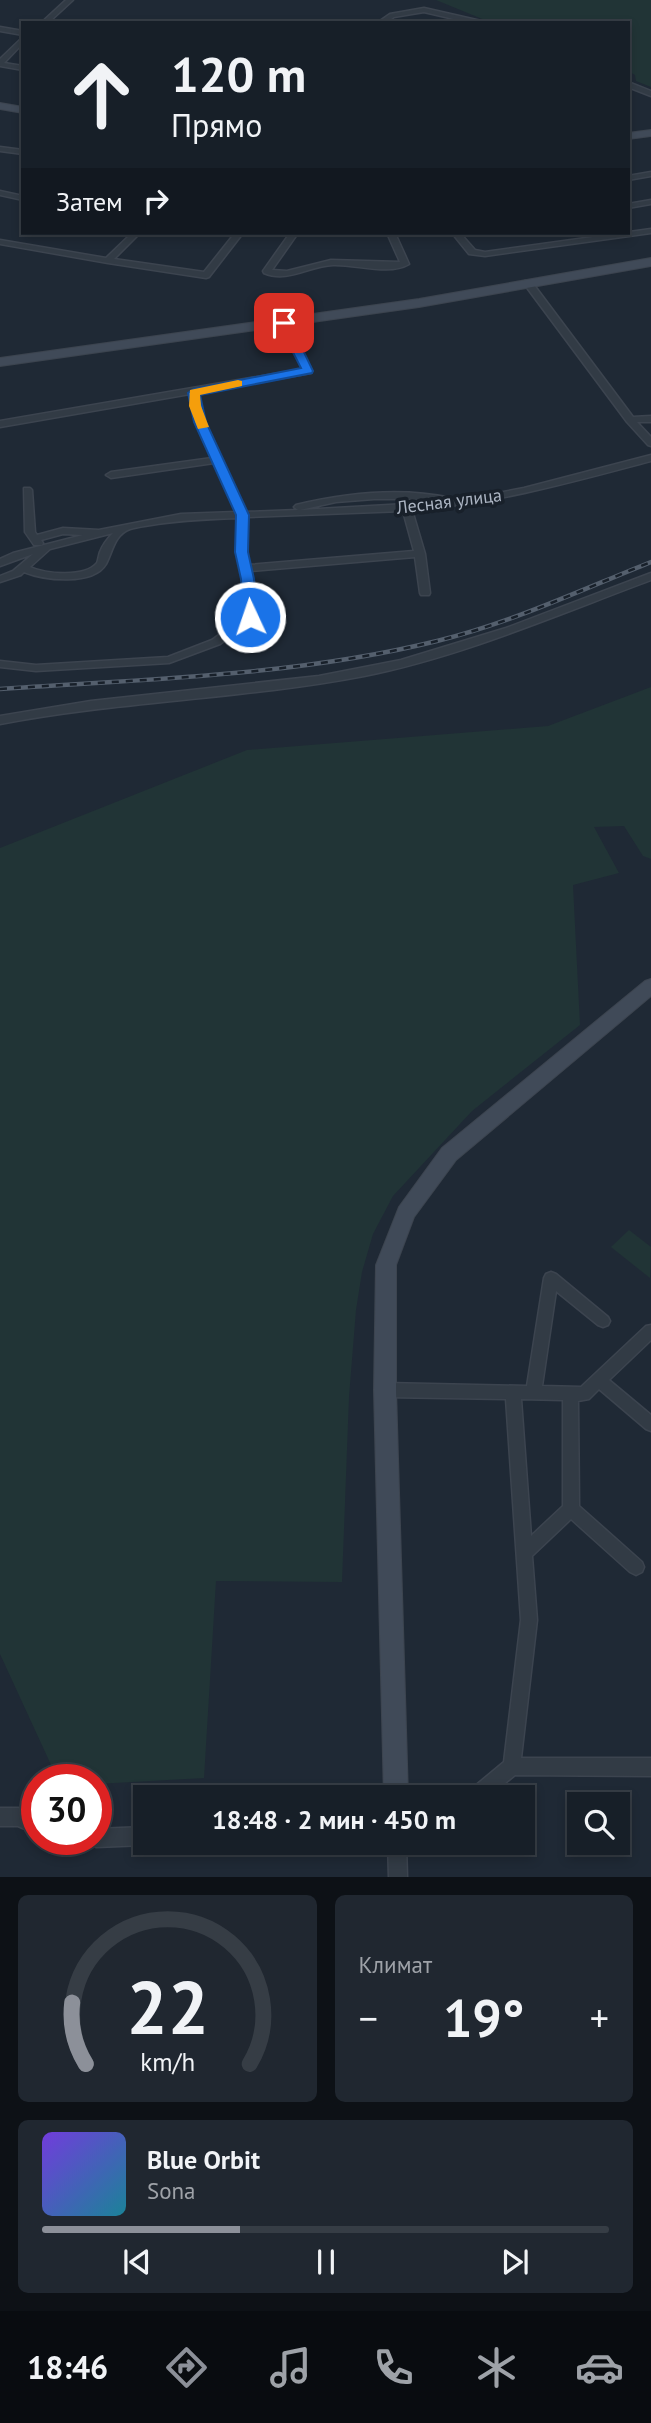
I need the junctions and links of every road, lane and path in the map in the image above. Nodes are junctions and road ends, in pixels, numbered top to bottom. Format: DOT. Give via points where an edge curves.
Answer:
graph roads {
  1 [pos="70,0"];
  2 [pos="46,21"];
  3 [pos="383,21"];
  4 [pos="472,21"];
  5 [pos="0,29"];
  6 [pos="21,33"];
  7 [pos="21,42"];
  8 [pos="0,64"];
  9 [pos="21,68"];
  10 [pos="630,85"];
  11 [pos="647,92"];
  12 [pos="0,106"];
  13 [pos="21,110"];
  14 [pos="651,133"];
  15 [pos="630,136"];
  16 [pos="0,149"];
  17 [pos="21,152"];
  18 [pos="651,174"];
  19 [pos="630,178"];
  20 [pos="0,193"];
  21 [pos="21,198"];
  22 [pos="651,202"];
  23 [pos="630,206"];
  24 [pos="651,231"];
  25 [pos="630,234"];
  26 [pos="134,235"];
  27 [pos="237,235"];
  28 [pos="293,235"];
  29 [pos="392,235"];
  30 [pos="458,235"];
  31 [pos="622,235"];
  32 [pos="0,242"];
  33 [pos="108,261"];
  34 [pos="651,262"];
  35 [pos="528,283"];
  36 [pos="284,323"];
  37 [pos="0,362"];
  38 [pos="194,393"];
  39 [pos="37,418"];
  40 [pos="651,419"];
  41 [pos="630,420"];
  42 [pos="0,424"];
  43 [pos="0,431"];
  44 [pos="651,443"];
  45 [pos="651,458"];
  46 [pos="218,460"];
  47 [pos="111,475"];
  48 [pos="27,490"];
  49 [pos="462,503"];
  50 [pos="407,508"];
  51 [pos="272,514"];
  52 [pos="243,515"];
  53 [pos="149,523"];
  54 [pos="125,527"];
  55 [pos="104,532"];
  56 [pos="35,539"];
  57 [pos="45,547"];
  58 [pos="420,554"];
  59 [pos="0,563"];
  60 [pos="24,568"];
  61 [pos="245,569"];
  62 [pos="651,576"];
  63 [pos="0,579"];
  64 [pos="425,593"];
  65 [pos="0,664"];
  66 [pos="0,720"];
  67 [pos="651,986"];
  68 [pos="603,1321"];
  69 [pos="648,1338"];
  70 [pos="598,1380"];
  71 [pos="385,1390"];
  72 [pos="513,1393"];
  73 [pos="533,1394"];
  74 [pos="570,1394"];
  75 [pos="651,1424"];
  76 [pos="571,1509"];
  77 [pos="525,1552"];
  78 [pos="636,1567"];
  79 [pos="512,1766"];
  80 [pos="651,1768"];
  81 [pos="396,1785"];
  82 [pos="489,1785"];
  83 [pos="0,1817"];
  84 [pos="21,1818"];
  85 [pos="133,1836"];
  86 [pos="112,1837"];
  87 [pos="397,1855"];
  88 [pos="398,1877"];
  1 -- 2 [label="street"];
  3 -- 4 [label="street" via="424,10"];
  5 -- 6 [label="street"];
  7 -- 8 [label="street"];
  8 -- 9 [label="street"];
  10 -- 11 [label="street"];
  12 -- 13 [label="street"];
  14 -- 15 [label="street"];
  16 -- 17 [label="street"];
  18 -- 19 [label="street"];
  20 -- 21 [label="street"];
  22 -- 23 [label="street"];
  24 -- 25 [label="street"];
  26 -- 33 [label="street"];
  27 -- 33 [label="street" via="206,275"];
  28 -- 29 [label="street" via="267,271 270,274 321,264 405,264"];
  30 -- 31 [label="street" via="472,252 485,254"];
  32 -- 33 [label="street"];
  34 -- 35 [label="street"];
  35 -- 36 [label="street"];
  35 -- 41 [label="street"];
  36 -- 37 [label="street"];
  36 -- 38 [label="street" via="308,371"];
  38 -- 39 [label="street"];
  38 -- 46 [label="street" via="197,414"];
  39 -- 42 [label="street"];
  39 -- 43 [label="street"];
  40 -- 41 [label="street"];
  41 -- 44 [label="street"];
  45 -- 49 [label="street, Лесная улица"];
  46 -- 47 [label="street"];
  46 -- 52 [label="street"];
  48 -- 56 [label="street" via="28,520"];
  49 -- 50 [label="street, Лесная улица"];
  49 -- 51 [label="street" via="379,495"];
  50 -- 51 [label="street, Лесная улица"];
  50 -- 58 [label="street"];
  51 -- 52 [label="street, Лесная улица"];
  52 -- 53 [label="street, Лесная улица"];
  52 -- 61 [label="street"];
  53 -- 54 [label="street, Лесная улица"];
  53 -- 55 [label="street" via="114,521"];
  54 -- 55 [label="street, Лесная улица"];
  54 -- 60 [label="street" via="111,540 98,567 84,573 46,577"];
  55 -- 56 [label="street" via="63,531"];
  55 -- 57 [label="street, Лесная улица"];
  56 -- 57 [label="street"];
  57 -- 59 [label="street, Лесная улица"];
  57 -- 60 [label="street"];
  58 -- 61 [label="street"];
  58 -- 64 [label="street"];
  60 -- 63 [label="street"];
  61 -- 65 [label="street" via="250,617 216,642 169,660 36,668"];
  62 -- 66 [label="street" via="406,663"];
  67 -- 71 [label="street" via="449,1154 406,1213 386,1265"];
  68 -- 73 [label="street" via="551,1278"];
  69 -- 70 [label="street"];
  70 -- 74 [label="street" via="584,1394"];
  70 -- 75 [label="street"];
  71 -- 72 [label="street"];
  71 -- 81 [label="street"];
  72 -- 73 [label="street"];
  72 -- 77 [label="street"];
  73 -- 74 [label="street"];
  74 -- 76 [label="street"];
  76 -- 77 [label="street"];
  76 -- 78 [label="street"];
  77 -- 79 [label="street" via="529,1620"];
  79 -- 80 [label="street"];
  79 -- 82 [label="street"];
  83 -- 84 [label="street"];
  85 -- 86 [label="street"];
  87 -- 88 [label="street"];
}
